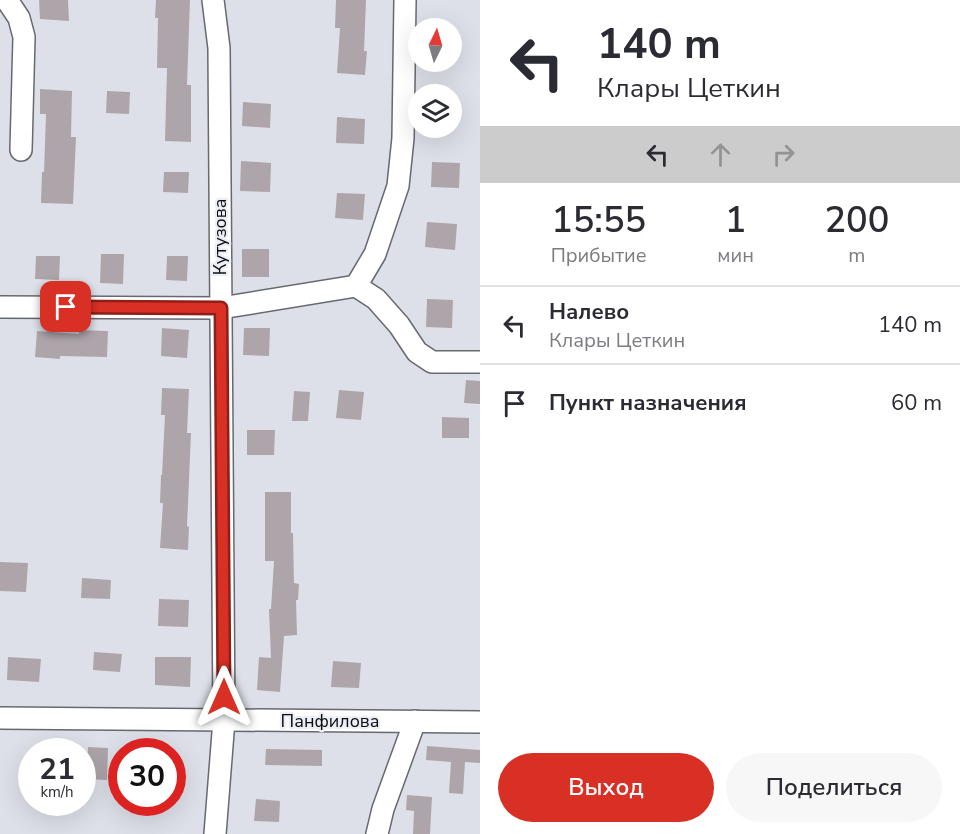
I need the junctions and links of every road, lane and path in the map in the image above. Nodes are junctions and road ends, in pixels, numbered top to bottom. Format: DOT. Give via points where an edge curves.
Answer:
graph roads {
  1 [pos="7,0"];
  2 [pos="213,0"];
  3 [pos="405,0"];
  4 [pos="21,150"];
  5 [pos="356,286"];
  6 [pos="0,307"];
  7 [pos="221,308"];
  8 [pos="480,362"];
  9 [pos="0,718"];
  10 [pos="224,720"];
  11 [pos="415,721"];
  12 [pos="480,722"];
  13 [pos="215,834"];
  14 [pos="377,834"];
  1 -- 4 [label="street" via="19,18 24,37"];
  2 -- 7 [label="street, Кутузова" via="219,48"];
  3 -- 5 [label="street" via="404,138 398,186 375,254"];
  5 -- 7 [label="street"];
  5 -- 8 [label="street" via="376,299 417,352 432,362"];
  6 -- 7 [label="street"];
  7 -- 10 [label="street, Кутузова"];
  9 -- 10 [label="street, Панфилова"];
  10 -- 11 [label="street, Панфилова"];
  10 -- 13 [label="street, Кутузова"];
  11 -- 12 [label="street, Панфилова"];
  11 -- 14 [label="street"];
}
